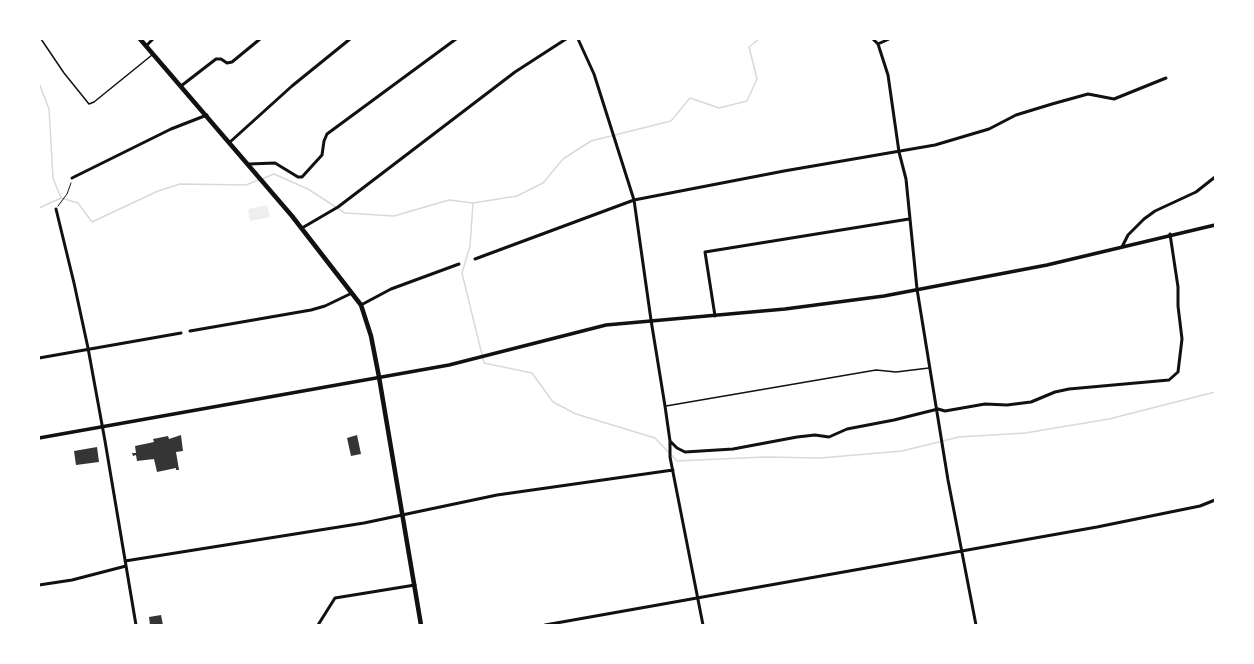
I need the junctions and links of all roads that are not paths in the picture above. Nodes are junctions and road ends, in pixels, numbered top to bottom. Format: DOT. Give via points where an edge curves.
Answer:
graph roads {
  1 [pos="41,39"];
  2 [pos="140,39"];
  3 [pos="153,39"];
  4 [pos="260,39"];
  5 [pos="350,39"];
  6 [pos="456,39"];
  7 [pos="566,39"];
  8 [pos="578,39"];
  9 [pos="873,39"];
  10 [pos="889,39"];
  11 [pos="878,44"];
  12 [pos="146,46"];
  13 [pos="153,54"];
  14 [pos="1166,78"];
  15 [pos="181,86"];
  16 [pos="207,115"];
  17 [pos="230,142"];
  18 [pos="899,152"];
  19 [pos="249,164"];
  20 [pos="1215,177"];
  21 [pos="72,178"];
  22 [pos="634,200"];
  23 [pos="56,209"];
  24 [pos="909,219"];
  25 [pos="1215,226"];
  26 [pos="302,228"];
  27 [pos="1170,234"];
  28 [pos="1121,249"];
  29 [pos="475,259"];
  30 [pos="459,264"];
  31 [pos="917,289"];
  32 [pos="352,293"];
  33 [pos="361,305"];
  34 [pos="715,316"];
  35 [pos="651,320"];
  36 [pos="190,331"];
  37 [pos="181,333"];
  38 [pos="88,348"];
  39 [pos="39,358"];
  40 [pos="931,368"];
  41 [pos="379,377"];
  42 [pos="665,406"];
  43 [pos="938,409"];
  44 [pos="103,427"];
  45 [pos="39,438"];
  46 [pos="670,441"];
  47 [pos="674,470"];
  48 [pos="1215,500"];
  49 [pos="402,514"];
  50 [pos="962,550"];
  51 [pos="126,564"];
  52 [pos="39,585"];
  53 [pos="415,585"];
  54 [pos="698,598"];
  55 [pos="136,625"];
  56 [pos="318,625"];
  57 [pos="421,625"];
  58 [pos="545,625"];
  59 [pos="703,625"];
  60 [pos="976,625"];
  1 -- 13 [label="lane" via="88,104 94,102"];
  2 -- 12 [label="main road"];
  3 -- 12 [label="street"];
  4 -- 15 [label="street" via="232,62 216,59"];
  5 -- 17 [label="street" via="292,86"];
  6 -- 19 [label="street" via="327,134 322,155 302,177 275,163"];
  7 -- 26 [label="street" via="515,72 338,207"];
  8 -- 22 [label="street" via="594,74"];
  9 -- 11 [label="street"];
  10 -- 11 [label="street"];
  11 -- 18 [label="street" via="888,75"];
  12 -- 13 [label="main road"];
  13 -- 15 [label="main road"];
  14 -- 18 [label="street" via="1114,99 1088,94 1016,115 975,134"];
  15 -- 16 [label="main road"];
  16 -- 17 [label="main road"];
  16 -- 21 [label="street"];
  17 -- 19 [label="main road"];
  18 -- 22 [label="street" via="784,170"];
  18 -- 24 [label="street" via="906,179"];
  19 -- 26 [label="main road"];
  20 -- 28 [label="street" via="1196,192 1144,219 1128,234"];
  22 -- 29 [label="street"];
  22 -- 35 [label="street"];
  23 -- 38 [label="street"];
  24 -- 31 [label="street"];
  24 -- 34 [label="street" via="705,252"];
  25 -- 27 [label="street"];
  26 -- 32 [label="main road"];
  27 -- 28 [label="street"];
  27 -- 43 [label="street" via="1182,339 1178,372 1170,380 1069,389 1054,392 1031,402 985,404 945,411"];
  28 -- 31 [label="street"];
  30 -- 33 [label="street" via="391,289"];
  31 -- 34 [label="street" via="785,310"];
  31 -- 40 [label="street"];
  32 -- 33 [label="main road"];
  32 -- 36 [label="street" via="311,310"];
  33 -- 41 [label="main road" via="371,336"];
  34 -- 35 [label="street"];
  35 -- 41 [label="street" via="587,330 449,366"];
  35 -- 42 [label="street"];
  37 -- 38 [label="street"];
  38 -- 39 [label="street"];
  38 -- 44 [label="street"];
  40 -- 42 [label="lane" via="896,372 876,370"];
  40 -- 43 [label="street"];
  41 -- 44 [label="street"];
  41 -- 49 [label="main road"];
  42 -- 46 [label="street"];
  43 -- 46 [label="street" via="847,430 829,437 797,437 733,449 685,452"];
  43 -- 50 [label="street" via="948,480"];
  44 -- 45 [label="street"];
  44 -- 51 [label="street"];
  46 -- 47 [label="street" via="670,457"];
  47 -- 49 [label="street" via="498,495"];
  47 -- 54 [label="street"];
  48 -- 50 [label="street" via="1200,506"];
  49 -- 51 [label="street"];
  49 -- 53 [label="main road"];
  50 -- 54 [label="street"];
  50 -- 60 [label="street"];
  51 -- 52 [label="street" via="72,580"];
  51 -- 55 [label="street"];
  53 -- 56 [label="street" via="335,598"];
  53 -- 57 [label="main road"];
  54 -- 58 [label="street"];
  54 -- 59 [label="street"];
}
